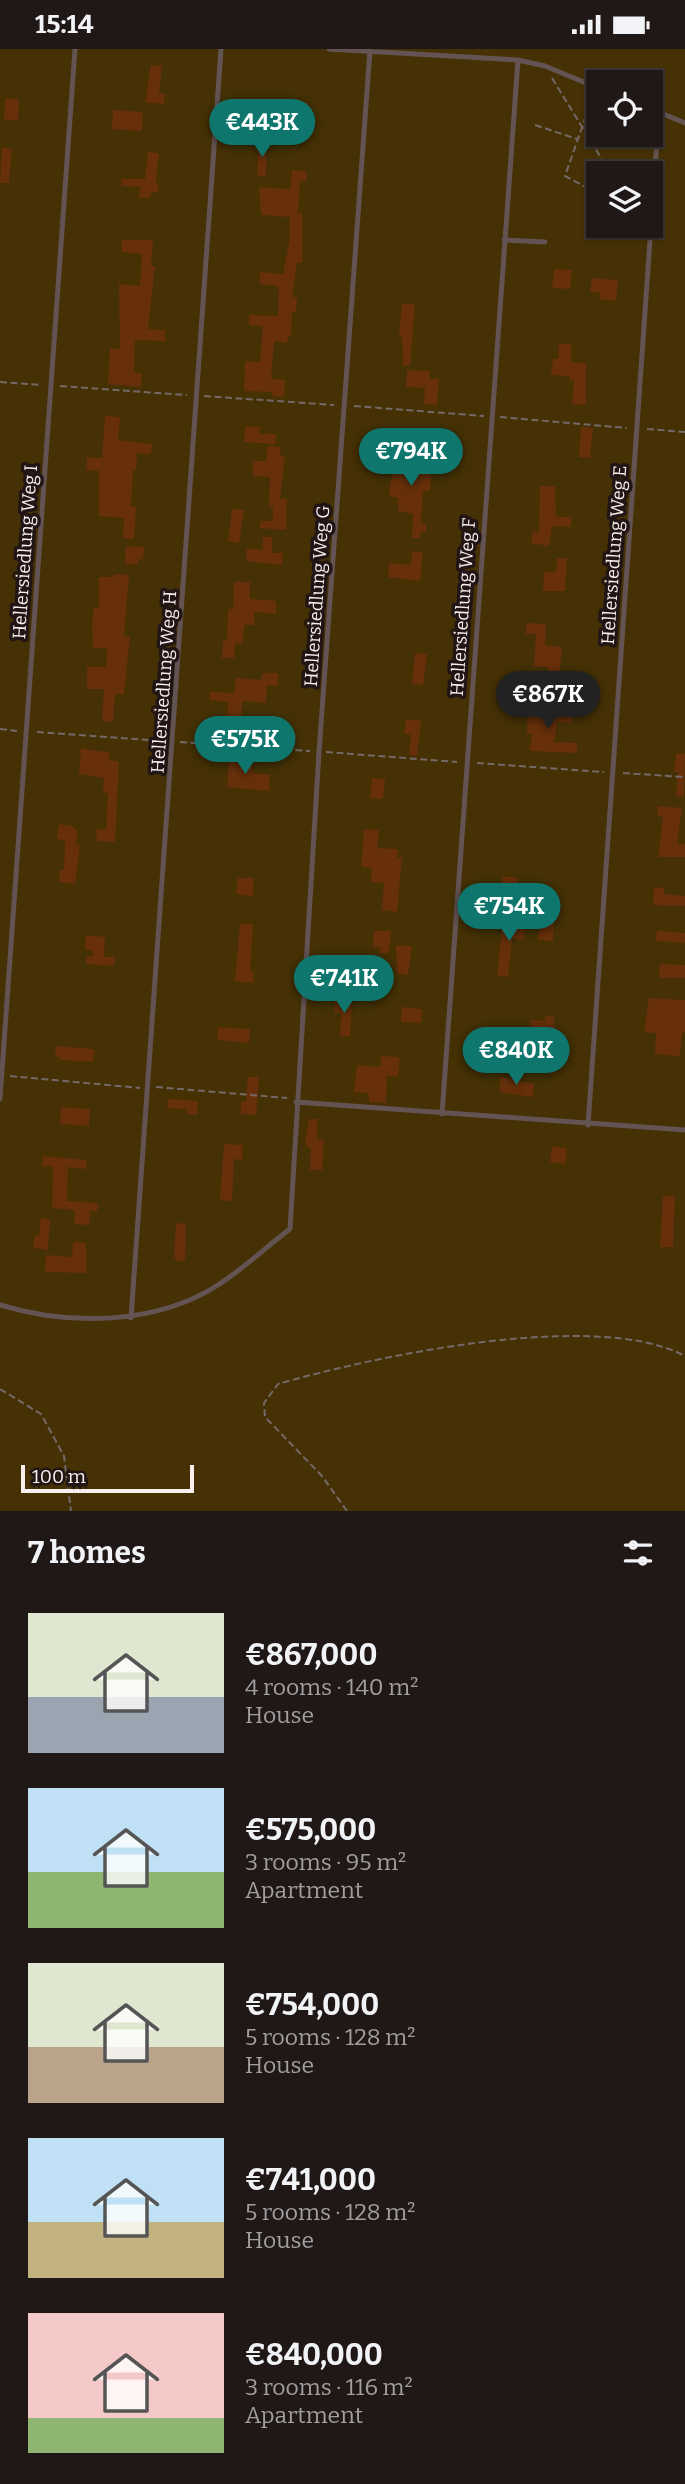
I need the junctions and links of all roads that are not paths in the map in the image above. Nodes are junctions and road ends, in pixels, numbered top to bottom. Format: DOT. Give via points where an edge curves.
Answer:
graph roads {
  1 [pos="75,49"];
  2 [pos="221,49"];
  3 [pos="333,49"];
  4 [pos="370,50"];
  5 [pos="518,60"];
  6 [pos="586,83"];
  7 [pos="663,114"];
  8 [pos="685,123"];
  9 [pos="657,147"];
  10 [pos="504,240"];
  11 [pos="545,242"];
  12 [pos="2,1075"];
  13 [pos="0,1099"];
  14 [pos="296,1100"];
  15 [pos="442,1114"];
  16 [pos="588,1125"];
  17 [pos="685,1131"];
  18 [pos="0,1305"];
  19 [pos="131,1318"];
  1 -- 12 [label="lane, Hellersiedlung Weg I"];
  2 -- 19 [label="lane, Hellersiedlung Weg H"];
  3 -- 4 [label="lane"];
  4 -- 5 [label="lane"];
  4 -- 14 [label="lane, Hellersiedlung Weg G"];
  5 -- 6 [label="lane"];
  5 -- 10 [label="lane, Hellersiedlung Weg F"];
  7 -- 8 [label="lane"];
  9 -- 16 [label="lane, Hellersiedlung Weg E"];
  10 -- 11 [label="lane"];
  10 -- 15 [label="lane, Hellersiedlung Weg F"];
  12 -- 13 [label="lane, Hellersiedlung Weg I"];
  14 -- 15 [label="lane"];
  14 -- 19 [label="lane, Hellersiedlung Weg G" via="289,1229 218,1286"];
  15 -- 16 [label="lane"];
  16 -- 17 [label="lane"];
  18 -- 19 [label="lane" via="30,1314"];
}
